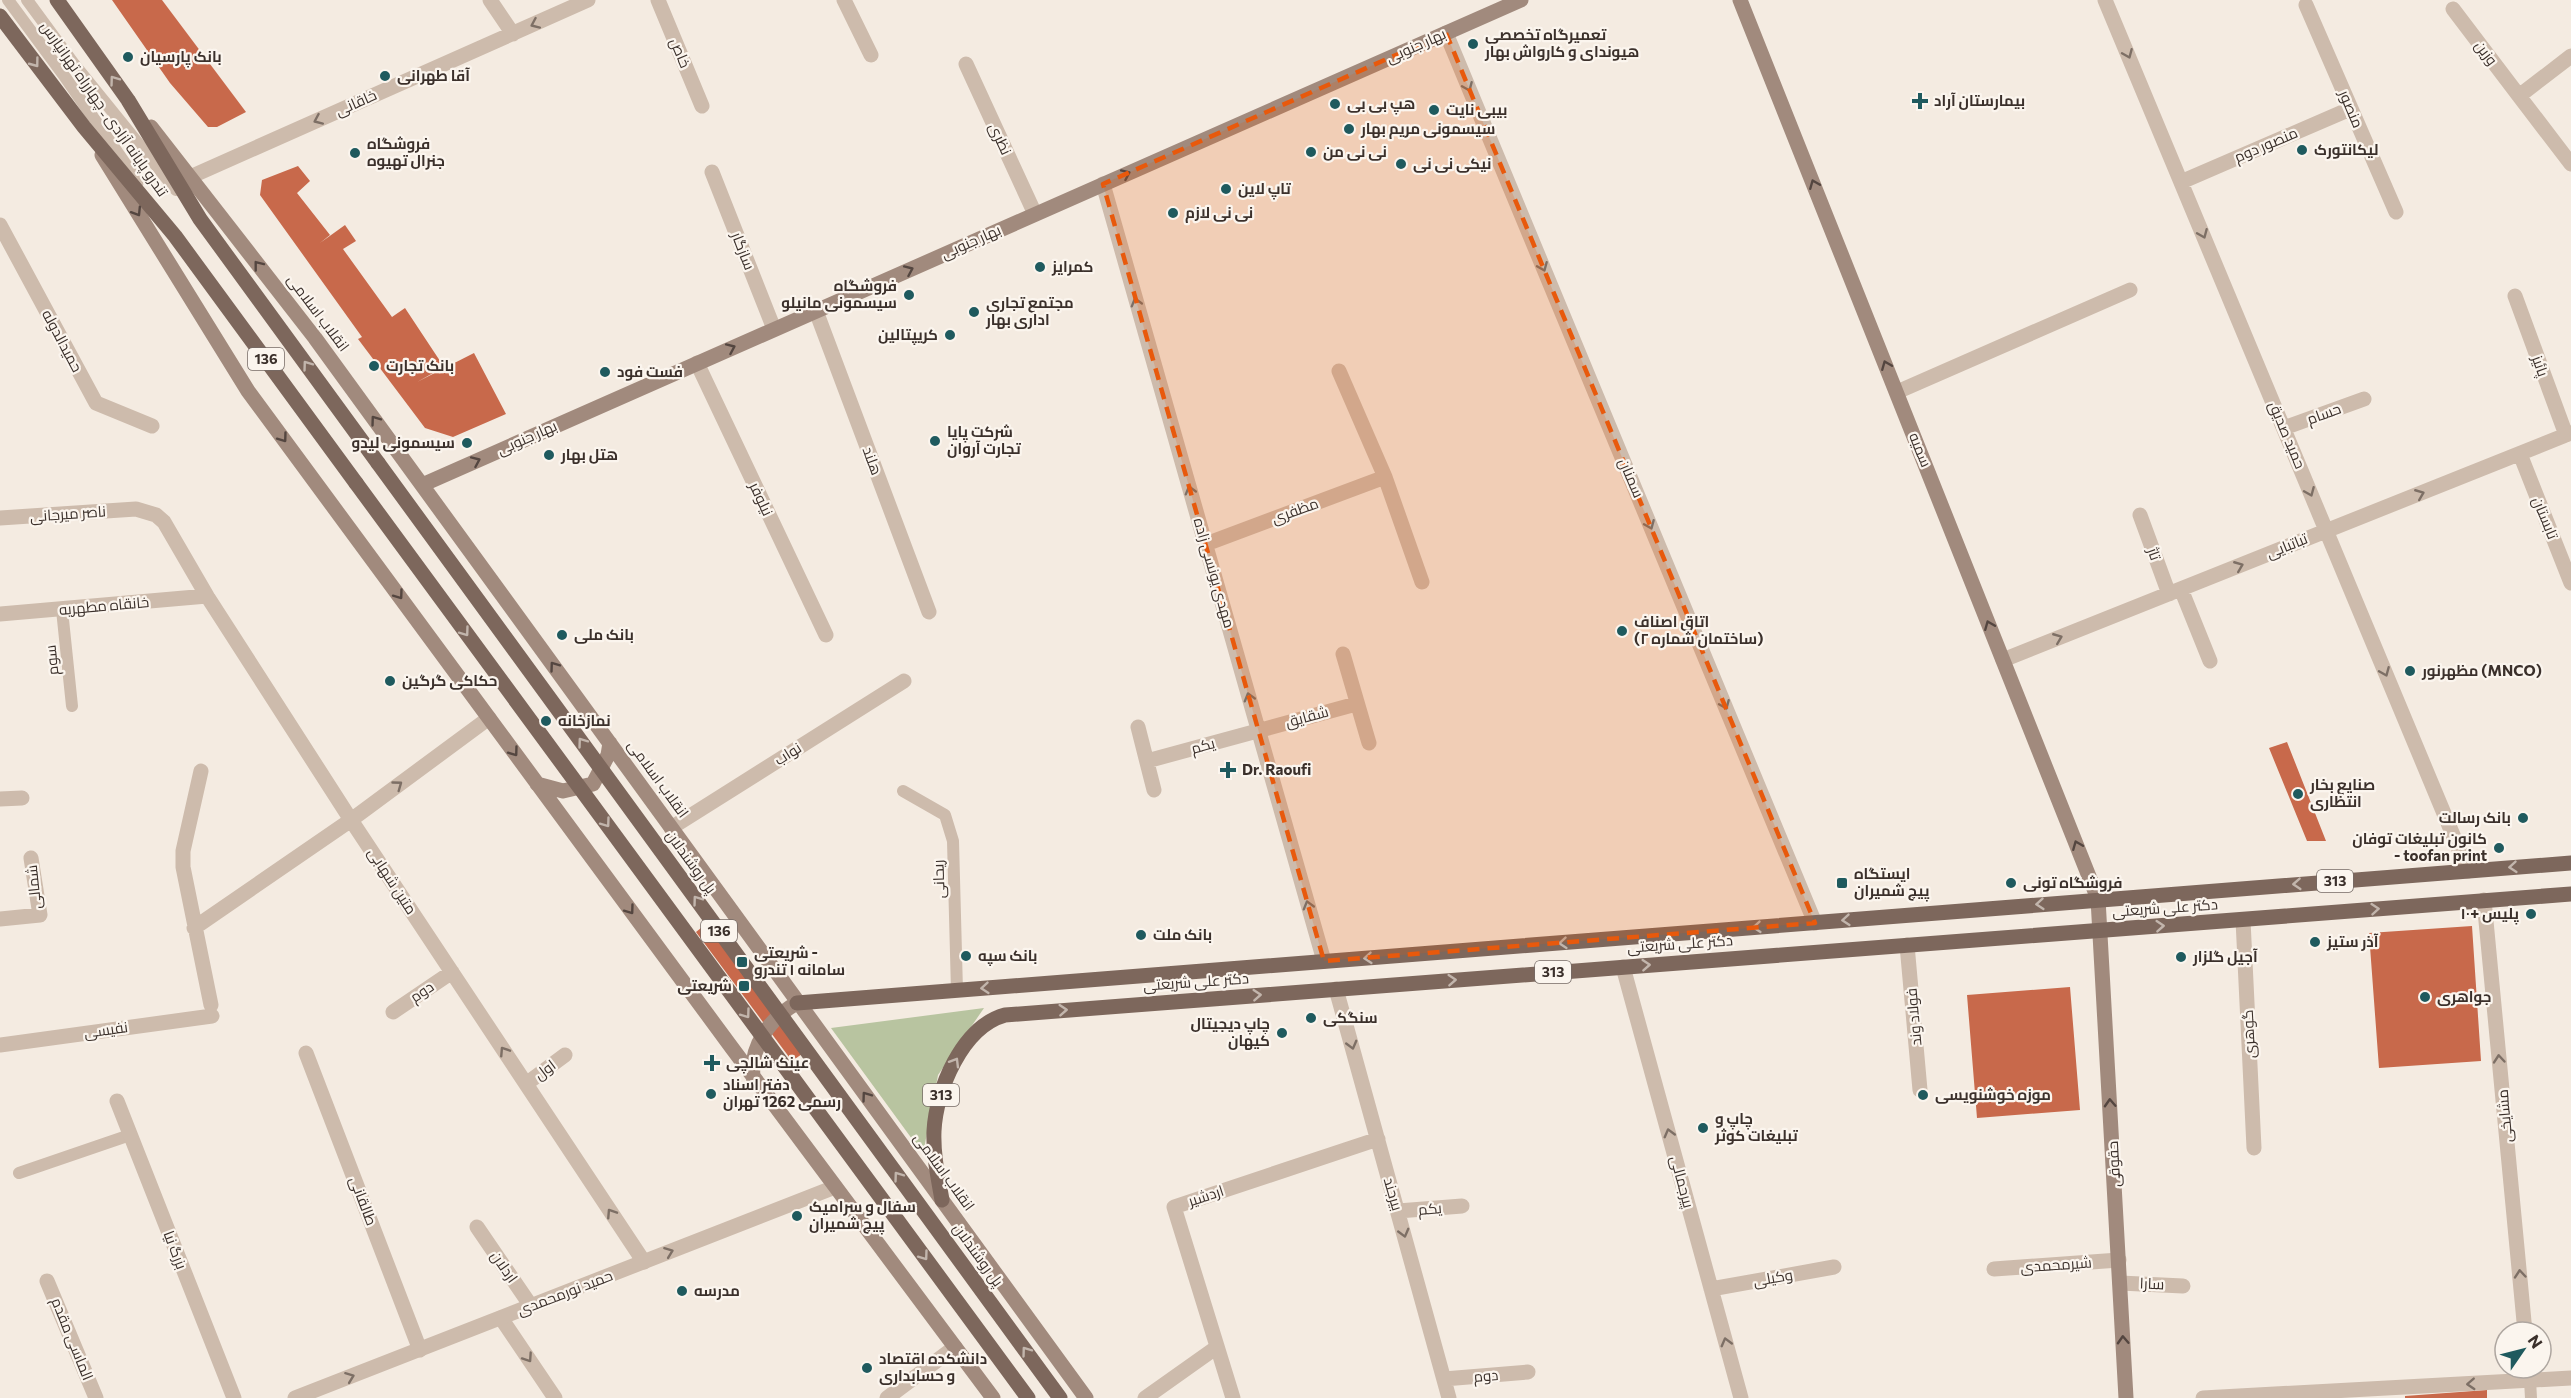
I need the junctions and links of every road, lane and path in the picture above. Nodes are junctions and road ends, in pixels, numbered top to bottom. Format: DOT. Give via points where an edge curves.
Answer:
graph roads {
  1 [pos="8,0"];
  2 [pos="27,0"];
  3 [pos="57,0"];
  4 [pos="490,0"];
  5 [pos="588,0"];
  6 [pos="658,0"];
  7 [pos="844,0"];
  8 [pos="1521,0"];
  9 [pos="1740,0"];
  10 [pos="2105,0"];
  11 [pos="2306,5"];
  12 [pos="2453,9"];
  13 [pos="0,16"];
  14 [pos="1446,33"];
  15 [pos="513,34"];
  16 [pos="871,55"];
  17 [pos="2571,56"];
  18 [pos="966,64"];
  19 [pos="2519,96"];
  20 [pos="128,100"];
  21 [pos="702,106"];
  22 [pos="2350,109"];
  23 [pos="84,127"];
  24 [pos="2571,164"];
  25 [pos="712,172"];
  26 [pos="190,177"];
  27 [pos="2181,182"];
  28 [pos="1103,184"];
  29 [pos="2396,212"];
  30 [pos="1035,214"];
  31 [pos="200,219"];
  32 [pos="0,225"];
  33 [pos="175,236"];
  34 [pos="2130,290"];
  35 [pos="2515,296"];
  36 [pos="816,311"];
  37 [pos="774,329"];
  38 [pos="697,363"];
  39 [pos="1339,371"];
  40 [pos="1897,392"];
  41 [pos="2364,399"];
  42 [pos="152,426"];
  43 [pos="2283,428"];
  44 [pos="2568,434"];
  45 [pos="2520,454"];
  46 [pos="378,463"];
  47 [pos="1385,477"];
  48 [pos="422,485"];
  49 [pos="136,509"];
  50 [pos="2140,515"];
  51 [pos="0,518"];
  52 [pos="2326,531"];
  53 [pos="1206,544"];
  54 [pos="1422,582"];
  55 [pos="2571,583"];
  56 [pos="2175,591"];
  57 [pos="207,596"];
  58 [pos="62,610"];
  59 [pos="929,612"];
  60 [pos="0,614"];
  61 [pos="826,636"];
  62 [pos="1343,654"];
  63 [pos="2003,660"];
  64 [pos="2210,662"];
  65 [pos="904,681"];
  66 [pos="1356,704"];
  67 [pos="72,706"];
  68 [pos="489,718"];
  69 [pos="1138,727"];
  70 [pos="1259,730"];
  71 [pos="610,743"];
  72 [pos="1369,743"];
  73 [pos="1147,761"];
  74 [pos="201,771"];
  75 [pos="537,784"];
  76 [pos="903,790"];
  77 [pos="1154,790"];
  78 [pos="22,798"];
  79 [pos="0,799"];
  80 [pos="351,820"];
  81 [pos="672,828"];
  82 [pos="31,858"];
  83 [pos="2571,862"];
  84 [pos="2468,871"];
  85 [pos="2571,894"];
  86 [pos="2098,899"];
  87 [pos="2484,900"];
  88 [pos="0,919"];
  89 [pos="2243,920"];
  90 [pos="1815,922"];
  91 [pos="194,928"];
  92 [pos="2101,931"];
  93 [pos="1907,945"];
  94 [pos="1324,961"];
  95 [pos="1623,967"];
  96 [pos="452,972"];
  97 [pos="1336,989"];
  98 [pos="957,991"];
  99 [pos="797,1003"];
  100 [pos="393,1012"];
  101 [pos="0,1045"];
  102 [pos="306,1053"];
  103 [pos="564,1055"];
  104 [pos="753,1077"];
  105 [pos="526,1084"];
  106 [pos="1920,1090"];
  107 [pos="117,1101"];
  108 [pos="130,1135"];
  109 [pos="1378,1139"];
  110 [pos="2254,1148"];
  111 [pos="19,1173"];
  112 [pos="835,1187"];
  113 [pos="942,1200"];
  114 [pos="1462,1206"];
  115 [pos="1398,1211"];
  116 [pos="477,1227"];
  117 [pos="2119,1260"];
  118 [pos="644,1262"];
  119 [pos="1834,1267"];
  120 [pos="1994,1269"];
  121 [pos="47,1281"];
  122 [pos="2120,1283"];
  123 [pos="2183,1286"];
  124 [pos="1712,1289"];
  125 [pos="531,1306"];
  126 [pos="501,1318"];
  127 [pos="2524,1320"];
  128 [pos="955,1347"];
  129 [pos="1217,1347"];
  130 [pos="420,1350"];
  131 [pos="1528,1372"];
  132 [pos="2553,1376"];
  133 [pos="2493,1377"];
  134 [pos="2571,1378"];
  135 [pos="1444,1379"];
  136 [pos="2530,1380"];
  137 [pos="96,1398"];
  138 [pos="234,1398"];
  139 [pos="296,1398"];
  140 [pos="555,1398"];
  141 [pos="887,1398"];
  142 [pos="993,1398"];
  143 [pos="1028,1398"];
  144 [pos="1060,1398"];
  145 [pos="1086,1398"];
  146 [pos="1145,1398"];
  147 [pos="1233,1398"];
  148 [pos="1449,1398"];
  149 [pos="1741,1398"];
  150 [pos="2126,1398"];
  151 [pos="2203,1398"];
  152 [pos="2531,1398"];
  1 -- 33 [label="lane, تندرو پایانه آزادی ـ چهارراه تهرانپارس"];
  2 -- 31 [label="lane"];
  20 -- 3 [label="main road, انقلاب اسلامی / 136, one-way"];
  4 -- 15 [label="street"];
  5 -- 15 [label="street, خاقانی, one-way"];
  6 -- 21 [label="street, خاص"];
  7 -- 16 [label="street"];
  8 -- 14 [label="main road, بهار جنوبی"];
  40 -- 9 [label="main road, سمیه, one-way"];
  10 -- 27 [label="street, حمید صدیق, one-way"];
  11 -- 22 [label="street, منصور"];
  12 -- 19 [label="street, وزین"];
  13 -- 23 [label="main road, 136, one-way"];
  28 -- 14 [label="main road, بهار جنوبی, one-way"];
  14 -- 90 [label="street, سمنان, one-way"];
  15 -- 26 [label="street, خاقانی, one-way"];
  17 -- 19 [label="street"];
  18 -- 30 [label="street, نظری"];
  19 -- 24 [label="street, وزین"];
  20 -- 26 [label="main road, انقلاب اسلامی"];
  20 -- 31 [label="main road, انقلاب اسلامی / 136"];
  22 -- 27 [label="street, منصور دوم"];
  22 -- 29 [label="street, منصور"];
  23 -- 33 [label="main road, 136"];
  23 -- 68 [label="main road, one-way" via="248,391"];
  25 -- 37 [label="street, سازگار"];
  48 -- 26 [label="main road, انقلاب اسلامی, one-way"];
  27 -- 43 [label="street, حمید صدیق, one-way"];
  28 -- 30 [label="main road, بهار جنوبی"];
  53 -- 28 [label="street, مهدی یونسی زاده, one-way"];
  36 -- 30 [label="main road, بهار جنوبی, one-way"];
  46 -- 31 [label="main road, انقلاب اسلامی / 136, one-way"];
  32 -- 42 [label="street, حمیدالدوله" via="96,403"];
  33 -- 143 [label="main road, 136, one-way, bridge"];
  34 -- 40 [label="street"];
  35 -- 44 [label="street, پائیز"];
  36 -- 37 [label="main road, بهار جنوبی"];
  36 -- 59 [label="street, هلند"];
  38 -- 37 [label="main road, بهار جنوبی, one-way"];
  48 -- 38 [label="main road, بهار جنوبی, one-way"];
  38 -- 61 [label="street, نیلوفر"];
  39 -- 47 [label="street"];
  63 -- 40 [label="main road, سمیه, one-way"];
  41 -- 43 [label="street, حسام"];
  43 -- 52 [label="street, حمید صدیق, one-way"];
  44 -- 45 [label="street, تباتبایی"];
  52 -- 45 [label="street, تباتبایی, one-way"];
  45 -- 55 [label="street, تابستان"];
  144 -- 46 [label="main road, پل روشندلان / 136, one-way, bridge"];
  47 -- 53 [label="street, مظفری"];
  47 -- 54 [label="street"];
  71 -- 48 [label="main road, انقلاب اسلامی, one-way"];
  49 -- 51 [label="street, ناصر میرجانی"];
  49 -- 57 [label="street, متین شهابی" via="164,522"];
  50 -- 56 [label="street, تاژ"];
  56 -- 52 [label="street, تباتبایی, one-way"];
  52 -- 84 [label="street, حمید صدیق, one-way"];
  70 -- 53 [label="street, مهدی یونسی زاده, one-way"];
  63 -- 56 [label="street, تباتبایی, one-way"];
  56 -- 64 [label="street, تاژ"];
  57 -- 58 [label="street, خانقاه مطهریه"];
  57 -- 80 [label="street, متین شهابی"];
  58 -- 60 [label="street, خانقاه مطهریه"];
  58 -- 67 [label="lane, سوم"];
  62 -- 66 [label="street"];
  86 -- 63 [label="main road, سمیه, one-way"];
  65 -- 81 [label="street, نواب"];
  66 -- 70 [label="street, شقایق"];
  66 -- 72 [label="street"];
  68 -- 75 [label="main road, one-way"];
  80 -- 68 [label="street, one-way"];
  69 -- 73 [label="street"];
  70 -- 73 [label="street, یکم"];
  94 -- 70 [label="street, مهدی یونسی زاده, one-way"];
  71 -- 75 [label="main road" via="593,784 563,791"];
  71 -- 81 [label="main road, انقلاب اسلامی"];
  73 -- 77 [label="street"];
  74 -- 91 [label="street, نفیسی" via="183,851"];
  75 -- 104 [label="main road, one-way"];
  76 -- 98 [label="lane, ریحانی" via="945,815 952,841"];
  78 -- 79 [label="street"];
  80 -- 91 [label="street"];
  80 -- 96 [label="street, متین شهابی"];
  81 -- 99 [label="main road, انقلاب اسلامی"];
  82 -- 88 [label="street, شمالی" via="40,915"];
  83 -- 84 [label="main road, دکتر علی شریعتی / 313, one-way"];
  84 -- 86 [label="main road, دکتر علی شریعتی / 313, one-way"];
  85 -- 87 [label="main road, دکتر علی شریعتی / 313"];
  86 -- 90 [label="main road, دکتر علی شریعتی / 313, one-way"];
  86 -- 92 [label="main road, حقوقی"];
  89 -- 87 [label="main road, دکتر علی شریعتی / 313, one-way"];
  127 -- 87 [label="street, مشایخی, one-way"];
  92 -- 89 [label="main road, دکتر علی شریعتی / 313, one-way"];
  89 -- 110 [label="street, گوهری"];
  90 -- 94 [label="main road, دکتر علی شریعتی / 313, one-way"];
  91 -- 101 [label="street, نفیسی" via="211,1010"];
  92 -- 93 [label="main road, دکتر علی شریعتی / 313"];
  117 -- 92 [label="main road, حقوقی, one-way"];
  95 -- 93 [label="main road, دکتر علی شریعتی / 313, one-way"];
  93 -- 106 [label="street, فولاد وند"];
  94 -- 98 [label="main road, دکتر علی شریعتی / 313, one-way"];
  97 -- 95 [label="main road, دکتر علی شریعتی / 313, one-way"];
  124 -- 95 [label="street, پیرجمالی, one-way"];
  96 -- 100 [label="street, دوم"];
  105 -- 96 [label="street, متین شهابی, one-way"];
  97 -- 109 [label="street, بیرجند, one-way"];
  113 -- 97 [label="main road, دکتر علی شریعتی / 313, one-way" via="934,1128 947,1074 955,1059 993,1018"];
  98 -- 99 [label="main road, دکتر علی شریعتی / 313"];
  99 -- 104 [label="main road" via="762,1034 752,1061"];
  113 -- 99 [label="main road, انقلاب اسلامی, one-way"];
  102 -- 130 [label="street, طالقانی"];
  103 -- 105 [label="street, اول"];
  104 -- 112 [label="main road"];
  118 -- 105 [label="street, متین شهابی, one-way"];
  107 -- 108 [label="street, بزرگ نیا"];
  108 -- 111 [label="lane"];
  108 -- 138 [label="street, بزرگ نیا"];
  109 -- 115 [label="street, بیرجند"];
  109 -- 129 [label="street, اردشیر" via="1174,1207"];
  118 -- 112 [label="street, حمید نورمحمدی, one-way"];
  112 -- 128 [label="main road"];
  113 -- 145 [label="main road, انقلاب اسلامی"];
  114 -- 115 [label="street, یکم"];
  115 -- 135 [label="street, بیرجند, one-way"];
  116 -- 125 [label="street, اردلان"];
  117 -- 120 [label="street, شیرمحمدی"];
  117 -- 122 [label="main road, حقوقی"];
  118 -- 125 [label="street, حمید نورمحمدی"];
  119 -- 124 [label="street, وکیلی"];
  121 -- 137 [label="street, الماسی مقدم"];
  122 -- 123 [label="street, سارا"];
  150 -- 122 [label="main road, حقوقی, one-way"];
  149 -- 124 [label="street, پیرجمالی, one-way"];
  125 -- 126 [label="street, حمید نورمحمدی"];
  126 -- 130 [label="street, حمید نورمحمدی"];
  126 -- 140 [label="street, one-way"];
  128 -- 141 [label="street"];
  128 -- 142 [label="main road"];
  129 -- 146 [label="street"];
  129 -- 147 [label="street, اردشیر"];
  139 -- 130 [label="street, حمید نورمحمدی, one-way"];
  131 -- 135 [label="street, دوم"];
  132 -- 134 [label="street"];
  133 -- 151 [label="street, one-way"];
  135 -- 148 [label="street, بیرجند"];
  136 -- 152 [label="lane"];
}
